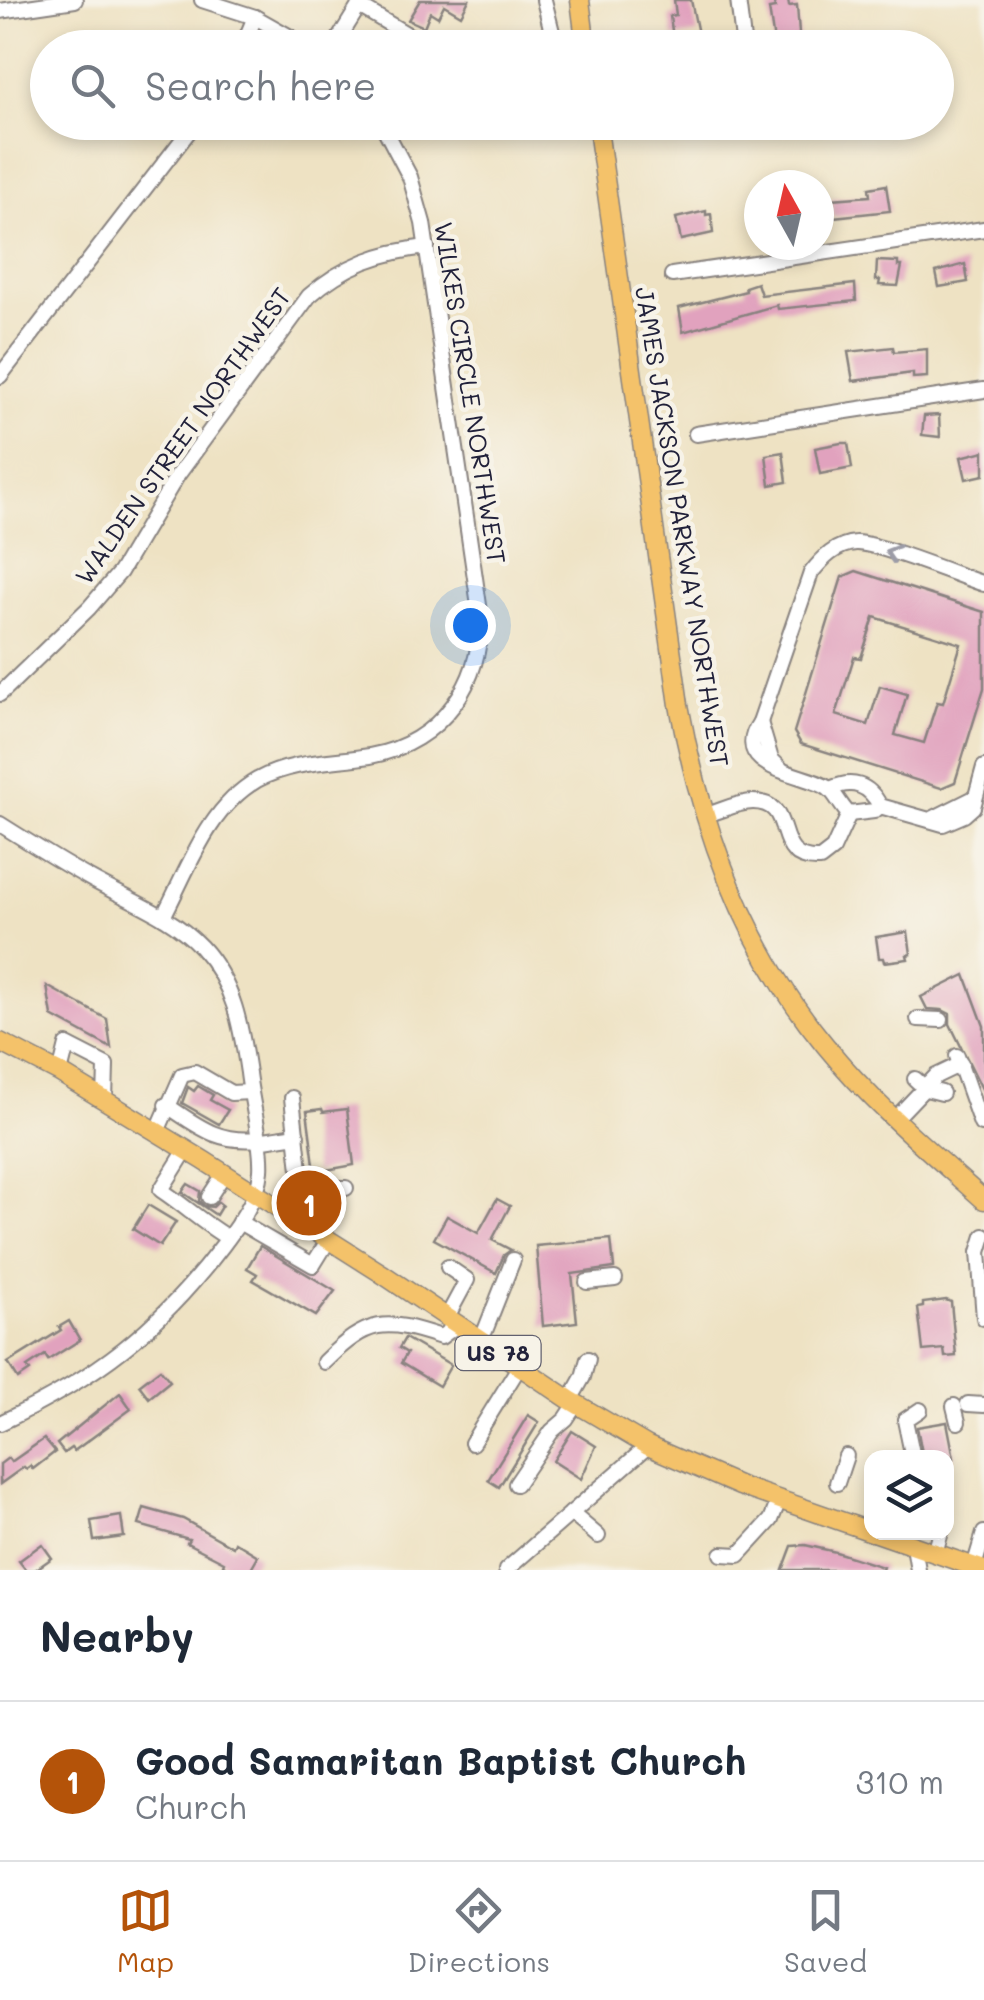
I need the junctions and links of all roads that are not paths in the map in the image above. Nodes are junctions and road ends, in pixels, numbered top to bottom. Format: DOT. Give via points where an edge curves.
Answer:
graph roads {
  1 [pos="76,0"];
  2 [pos="202,0"];
  3 [pos="544,0"];
  4 [pos="580,0"];
  5 [pos="738,0"];
  6 [pos="0,11"];
  7 [pos="255,16"];
  8 [pos="249,30"];
  9 [pos="279,30"];
  10 [pos="344,30"];
  11 [pos="400,30"];
  12 [pos="552,30"];
  13 [pos="584,30"];
  14 [pos="742,30"];
  15 [pos="182,140"];
  16 [pos="392,140"];
  17 [pos="600,140"];
  18 [pos="984,229"];
  19 [pos="427,247"];
  20 [pos="672,275"];
  21 [pos="0,376"];
  22 [pos="984,390"];
  23 [pos="696,434"];
  24 [pos="984,584"];
  25 [pos="0,694"];
  26 [pos="984,767"];
  27 [pos="830,789"];
  28 [pos="880,806"];
  29 [pos="848,814"];
  30 [pos="706,816"];
  31 [pos="0,824"];
  32 [pos="163,917"];
  33 [pos="918,1019"];
  34 [pos="940,1020"];
  35 [pos="0,1042"];
  36 [pos="60,1074"];
  37 [pos="250,1092"];
  38 [pos="292,1098"];
  39 [pos="105,1101"];
  40 [pos="166,1105"];
  41 [pos="895,1119"];
  42 [pos="982,1124"];
  43 [pos="157,1132"];
  44 [pos="216,1136"];
  45 [pos="296,1136"];
  46 [pos="257,1140"];
  47 [pos="186,1150"];
  48 [pos="203,1160"];
  49 [pos="224,1174"];
  50 [pos="346,1188"];
  51 [pos="254,1193"];
  52 [pos="984,1200"];
  53 [pos="204,1208"];
  54 [pos="239,1222"];
  55 [pos="984,1236"];
  56 [pos="228,1238"];
  57 [pos="329,1239"];
  58 [pos="513,1260"];
  59 [pos="448,1267"];
  60 [pos="615,1279"];
  61 [pos="587,1282"];
  62 [pos="984,1318"];
  63 [pos="452,1321"];
  64 [pos="481,1341"];
  65 [pos="586,1359"];
  66 [pos="324,1362"];
  67 [pos="519,1367"];
  68 [pos="573,1402"];
  69 [pos="969,1405"];
  70 [pos="920,1410"];
  71 [pos="958,1422"];
  72 [pos="0,1423"];
  73 [pos="472,1443"];
  74 [pos="648,1446"];
  75 [pos="911,1450"];
  76 [pos="846,1456"];
  77 [pos="837,1483"];
  78 [pos="516,1484"];
  79 [pos="779,1500"];
  80 [pos="572,1513"];
  81 [pos="864,1529"];
  82 [pos="984,1533"];
  83 [pos="598,1536"];
  84 [pos="902,1540"];
  85 [pos="939,1540"];
  86 [pos="914,1546"];
  87 [pos="935,1553"];
  88 [pos="722,1554"];
  89 [pos="977,1569"];
  90 [pos="506,1570"];
  91 [pos="918,1570"];
  1 -- 6 [label="street"];
  2 -- 7 [label="street"];
  3 -- 12 [label="street"];
  4 -- 13 [label="main road"];
  5 -- 14 [label="street"];
  7 -- 8 [label="street"];
  7 -- 9 [label="street"];
  10 -- 11 [label="street" via="359,6"];
  15 -- 21 [label="street"];
  16 -- 19 [label="street, WILKES CIRCLE NORTHWEST" via="410,177"];
  17 -- 30 [label="main road, JAMES JACKSON PARKWAY NORTHWEST" via="679,704"];
  18 -- 20 [label="street"];
  19 -- 25 [label="street, WALDEN STREET NORTHWEST" via="364,260 309,296 176,476 120,572"];
  19 -- 32 [label="street, WILKES CIRCLE NORTHWEST" via="480,612 471,679 447,715 411,742 280,770 239,792 211,825"];
  22 -- 23 [label="street"];
  24 -- 27 [label="street, one-way" via="856,543 822,559 754,732 762,760"];
  26 -- 28 [label="street" via="973,807 952,822"];
  27 -- 28 [label="street" via="860,784"];
  27 -- 29 [label="street"];
  28 -- 29 [label="street"];
  29 -- 30 [label="street" via="833,849 810,860 790,849 779,812 765,803"];
  30 -- 41 [label="main road, JAMES JACKSON PARKWAY NORTHWEST" via="728,884 770,966 824,1044"];
  31 -- 32 [label="street"];
  32 -- 37 [label="street" via="197,943 224,977 238,1014"];
  33 -- 34 [label="street"];
  35 -- 36 [label="main road, US 78"];
  36 -- 39 [label="main road, US 78"];
  36 -- 39 [label="street" via="67,1044 106,1065"];
  37 -- 40 [label="street" via="230,1093 195,1072 182,1075"];
  37 -- 46 [label="street"];
  38 -- 45 [label="street"];
  39 -- 43 [label="main road, US 78"];
  40 -- 43 [label="street"];
  40 -- 44 [label="street"];
  41 -- 42 [label="street" via="959,1060"];
  41 -- 52 [label="main road, JAMES JACKSON PARKWAY NORTHWEST"];
  43 -- 47 [label="main road, US 78"];
  44 -- 46 [label="street"];
  44 -- 48 [label="street"];
  45 -- 46 [label="street"];
  45 -- 50 [label="street" via="300,1170 314,1188"];
  46 -- 51 [label="street" via="261,1172"];
  47 -- 48 [label="main road, US 78"];
  47 -- 53 [label="street" via="162,1190 186,1207"];
  48 -- 49 [label="main road, US 78"];
  49 -- 51 [label="main road, US 78"];
  49 -- 53 [label="street"];
  51 -- 54 [label="street"];
  51 -- 57 [label="main road, US 78"];
  53 -- 56 [label="street"];
  54 -- 56 [label="street"];
  54 -- 57 [label="street" via="313,1265"];
  55 -- 62 [label="street"];
  56 -- 72 [label="street" via="154,1326 62,1393"];
  57 -- 63 [label="main road, US 78"];
  58 -- 64 [label="street"];
  59 -- 63 [label="street" via="467,1280"];
  60 -- 61 [label="street"];
  63 -- 64 [label="main road, US 78"];
  63 -- 66 [label="street" via="441,1337 386,1323 354,1337"];
  64 -- 67 [label="main road, US 78"];
  65 -- 68 [label="street"];
  67 -- 68 [label="main road, US 78"];
  67 -- 73 [label="street"];
  68 -- 74 [label="main road, US 78"];
  68 -- 78 [label="street"];
  69 -- 71 [label="street"];
  70 -- 75 [label="street" via="905,1420"];
  74 -- 79 [label="main road, US 78"];
  74 -- 80 [label="street"];
  76 -- 77 [label="street"];
  79 -- 81 [label="main road, US 78"];
  79 -- 88 [label="street" via="771,1520 740,1555"];
  80 -- 83 [label="street"];
  80 -- 90 [label="street"];
  82 -- 89 [label="street"];
  84 -- 86 [label="main road, US 78"];
  85 -- 87 [label="street"];
  86 -- 87 [label="main road, US 78"];
  86 -- 91 [label="street"];
  87 -- 89 [label="main road, US 78"];
}
